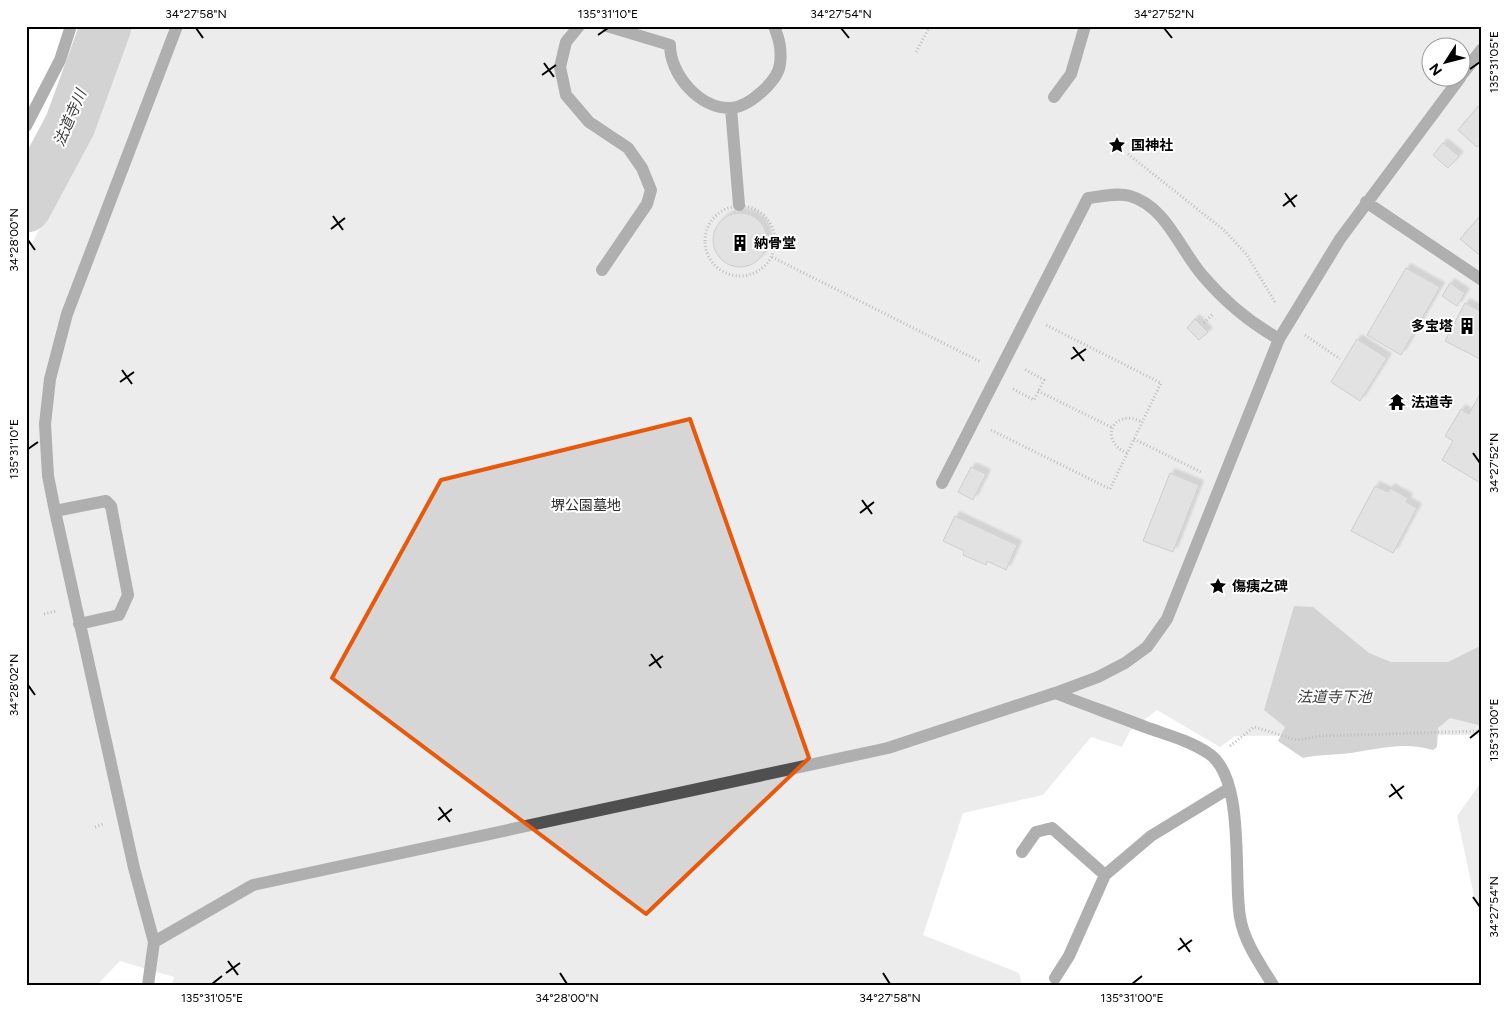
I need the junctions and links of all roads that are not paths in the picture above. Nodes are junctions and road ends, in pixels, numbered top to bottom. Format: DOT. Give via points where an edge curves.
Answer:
graph roads {
  1 [pos="71,26"];
  2 [pos="177,26"];
  3 [pos="579,26"];
  4 [pos="607,26"];
  5 [pos="774,26"];
  6 [pos="1085,26"];
  7 [pos="1482,49"];
  8 [pos="1470,64"];
  9 [pos="1452,88"];
  10 [pos="1054,96"];
  11 [pos="731,108"];
  12 [pos="26,126"];
  13 [pos="1366,202"];
  14 [pos="739,205"];
  15 [pos="602,270"];
  16 [pos="1482,280"];
  17 [pos="1279,340"];
  18 [pos="942,483"];
  19 [pos="55,511"];
  20 [pos="79,624"];
  21 [pos="1055,693"];
  22 [pos="1228,789"];
  23 [pos="1022,852"];
  24 [pos="1105,875"];
  25 [pos="154,942"];
  26 [pos="1055,978"];
  27 [pos="148,984"];
  28 [pos="1273,985"];
  1 -- 12 [label="street" via="60,60"];
  2 -- 19 [label="street" via="66,314 50,379 45,424 48,476"];
  3 -- 15 [label="street" via="566,42 560,67 566,95 589,122 628,148 642,168 651,190 647,204"];
  4 -- 11 [label="street" via="670,45 670,58 688,89 711,103"];
  5 -- 11 [label="street" via="781,46 780,66 768,85 750,102"];
  6 -- 10 [label="street" via="1070,74"];
  7 -- 8 [label="street"];
  9 -- 13 [label="street"];
  11 -- 14 [label="street"];
  13 -- 16 [label="street"];
  13 -- 17 [label="street"];
  17 -- 18 [label="street" via="1249,322 1225,301 1201,275 1154,208 1129,195 1088,198"];
  17 -- 21 [label="street" via="1166,619 1147,647 1126,663"];
  19 -- 20 [label="street"];
  19 -- 20 [label="street" via="106,501 111,506 128,595 119,615"];
  20 -- 25 [label="street"];
  21 -- 22 [label="street" via="1208,753 1222,769"];
  21 -- 25 [label="street" via="888,748 253,885"];
  22 -- 24 [label="street" via="1151,836"];
  22 -- 28 [label="street" via="1234,809 1239,916 1244,934"];
  23 -- 24 [label="street" via="1036,832 1052,828"];
  24 -- 26 [label="street" via="1069,956"];
  25 -- 27 [label="street"];
}
